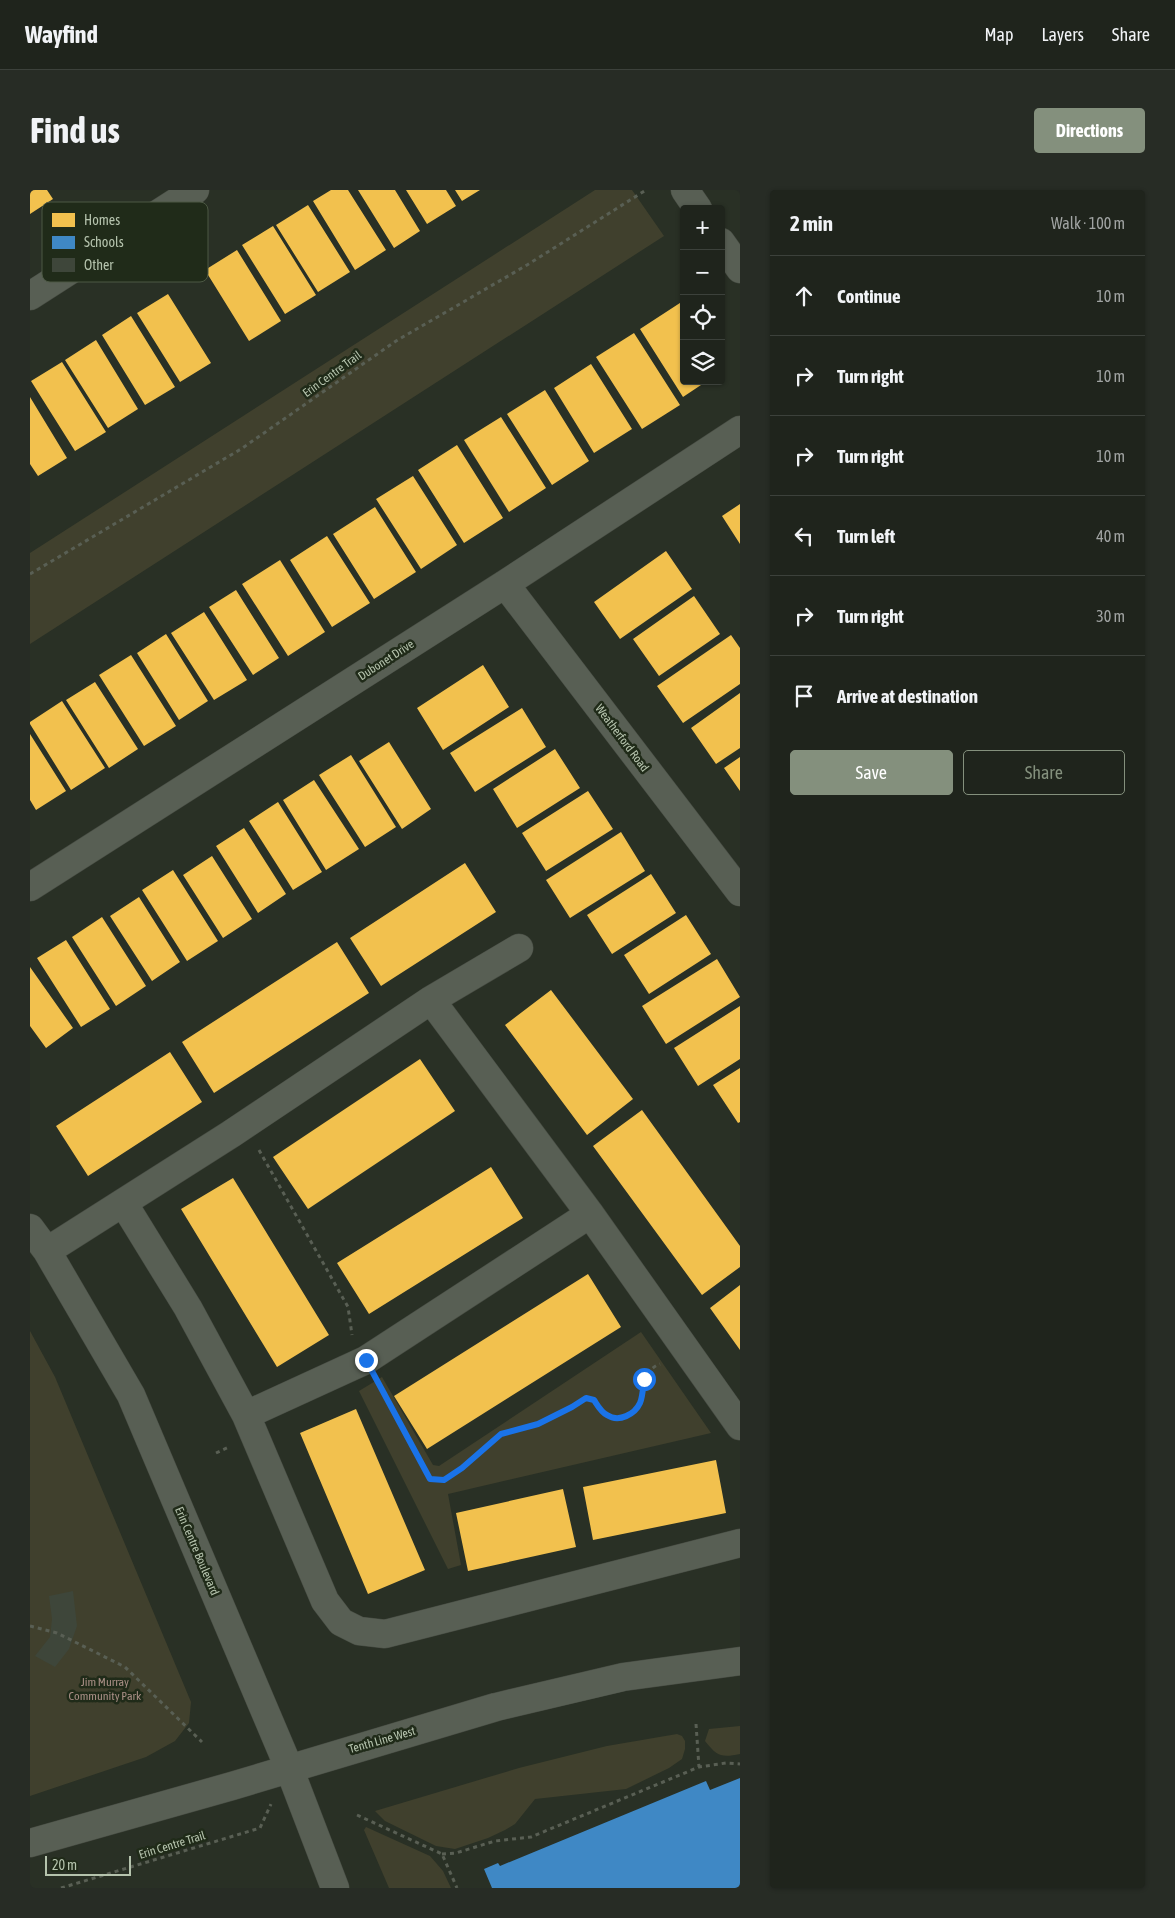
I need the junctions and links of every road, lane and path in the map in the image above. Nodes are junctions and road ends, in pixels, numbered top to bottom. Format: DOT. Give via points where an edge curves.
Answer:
graph roads {
  1 [pos="195,190"];
  2 [pos="646,190"];
  3 [pos="685,190"];
  4 [pos="176,202"];
  5 [pos="695,205"];
  6 [pos="725,248"];
  7 [pos="740,269"];
  8 [pos="52,282"];
  9 [pos="30,296"];
  10 [pos="740,430"];
  11 [pos="30,574"];
  12 [pos="505,584"];
  13 [pos="30,887"];
  14 [pos="740,892"];
  15 [pos="519,948"];
  16 [pos="430,1000"];
  17 [pos="244,1124"];
  18 [pos="124,1204"];
  19 [pos="590,1214"];
  20 [pos="30,1228"];
  21 [pos="47,1251"];
  22 [pos="690,1355"];
  23 [pos="366,1360"];
  24 [pos="246,1415"];
  25 [pos="740,1426"];
  26 [pos="740,1543"];
  27 [pos="30,1626"];
  28 [pos="740,1661"];
  29 [pos="696,1724"];
  30 [pos="202,1742"];
  31 [pos="740,1764"];
  32 [pos="699,1767"];
  33 [pos="289,1768"];
  34 [pos="357,1815"];
  35 [pos="260,1828"];
  36 [pos="30,1843"];
  37 [pos="442,1854"];
  38 [pos="61,1888"];
  39 [pos="335,1888"];
  40 [pos="456,1888"];
  1 -- 4 [label="street"];
  2 -- 11 [label="path, Erin Centre Trail" via="527,265 396,341 241,449"];
  3 -- 5 [label="street"];
  6 -- 7 [label="street"];
  8 -- 9 [label="street"];
  10 -- 12 [label="street, Dubonet Drive"];
  12 -- 13 [label="street, Dubonet Drive"];
  12 -- 14 [label="street, Weatherford Road"];
  15 -- 16 [label="street"];
  16 -- 17 [label="street"];
  16 -- 19 [label="street"];
  17 -- 18 [label="street"];
  17 -- 23 [label="path" via="348,1306 353,1338"];
  18 -- 21 [label="street"];
  18 -- 24 [label="street" via="188,1308"];
  19 -- 22 [label="street"];
  19 -- 23 [label="street"];
  20 -- 21 [label="street, Erin Centre Boulevard"];
  21 -- 33 [label="street, Erin Centre Boulevard" via="131,1395"];
  22 -- 23 [label="path" via="657,1365 644,1379 641,1401 634,1413 623,1418 609,1417 594,1400 586,1398 538,1424 501,1434 444,1480 430,1479"];
  22 -- 25 [label="street"];
  23 -- 24 [label="street"];
  24 -- 26 [label="street" via="325,1601 341,1622 359,1631 385,1634"];
  27 -- 30 [label="path" via="57,1634 125,1667"];
  28 -- 33 [label="street, Tenth Line West" via="623,1677 514,1702"];
  29 -- 32 [label="path"];
  31 -- 32 [label="path"];
  32 -- 37 [label="path" via="531,1837 495,1841"];
  33 -- 36 [label="street, Tenth Line West"];
  33 -- 39 [label="street, Erin Centre Boulevard"];
  34 -- 37 [label="path"];
  35 -- 38 [label="path, Erin Centre Trail"];
  37 -- 40 [label="path"];
}
